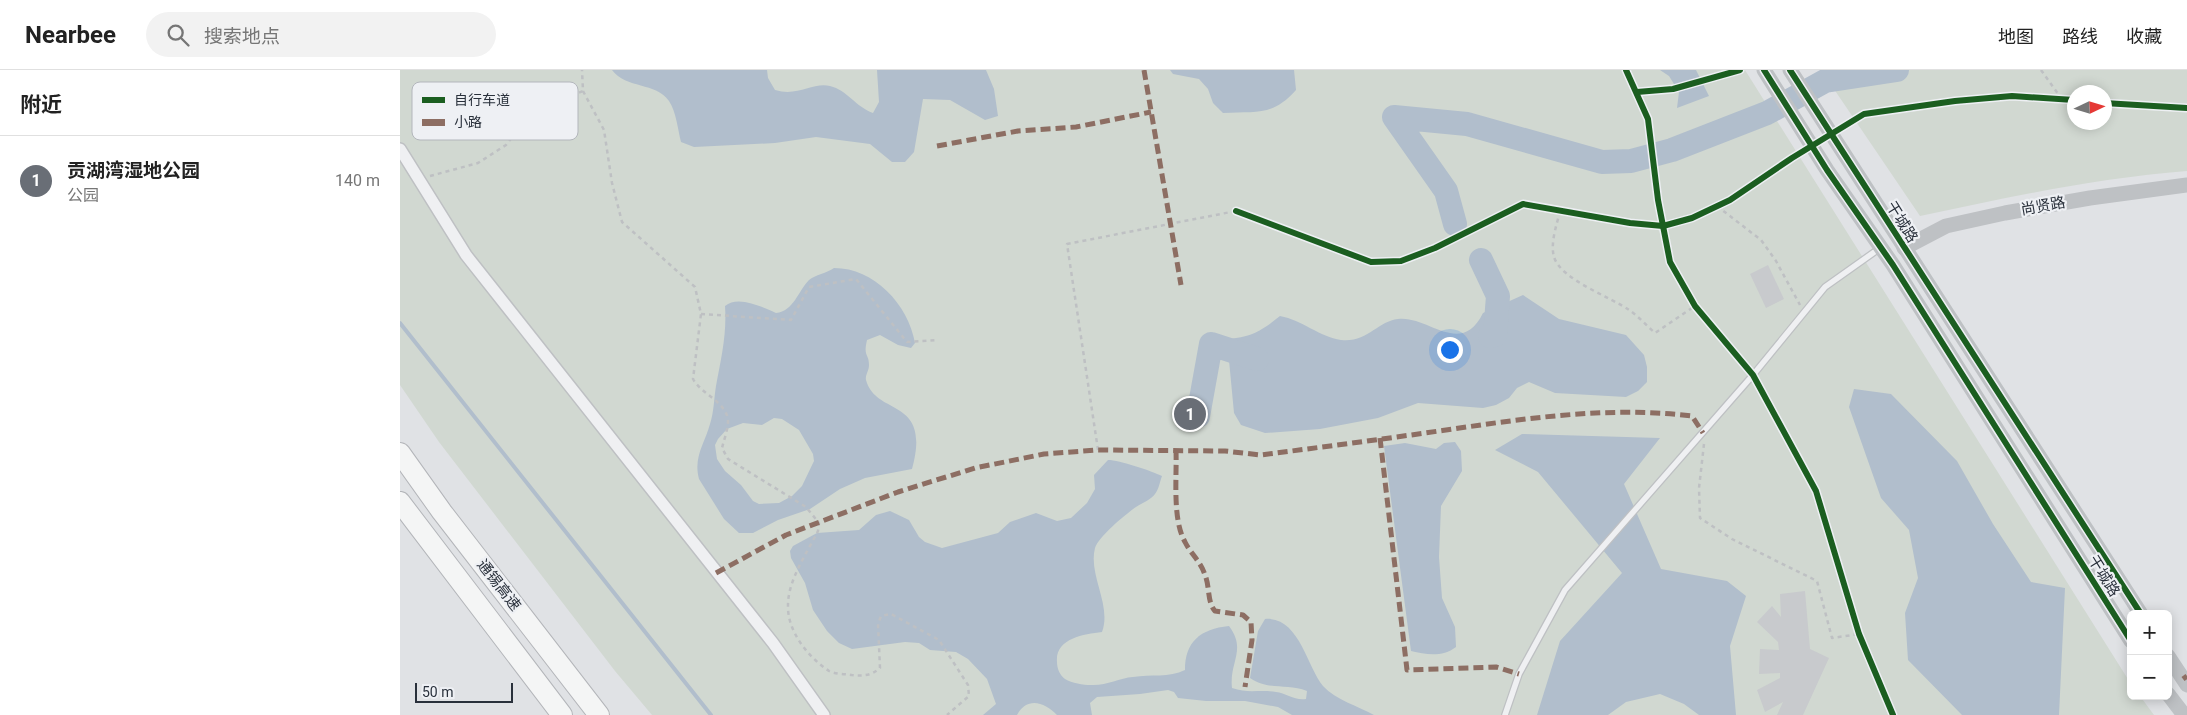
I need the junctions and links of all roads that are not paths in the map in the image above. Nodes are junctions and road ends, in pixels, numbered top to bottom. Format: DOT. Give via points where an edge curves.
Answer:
graph roads {
  1 [pos="1764,70"];
  2 [pos="1790,70"];
  3 [pos="400,149"];
  4 [pos="2187,186"];
  5 [pos="1881,247"];
  6 [pos="1904,249"];
  7 [pos="400,453"];
  8 [pos="400,502"];
  9 [pos="2138,610"];
  10 [pos="2127,635"];
  11 [pos="2172,662"];
  12 [pos="2187,685"];
  13 [pos="2172,699"];
  14 [pos="562,715"];
  15 [pos="599,715"];
  16 [pos="824,715"];
  17 [pos="1505,715"];
  18 [pos="2184,715"];
  1 -- 5 [label="street, 干城路" via="1827,170"];
  2 -- 6 [label="street, 干城路"];
  3 -- 16 [label="street" via="466,255 773,643"];
  4 -- 6 [label="street, 尚贤路" via="2006,215 1946,230"];
  5 -- 10 [label="street, 干城路"];
  5 -- 17 [label="lane" via="1825,287 1565,590 1520,674"];
  6 -- 9 [label="street, 干城路"];
  7 -- 15 [label="highway, 通锡高速"];
  8 -- 14 [label="highway, 通锡高速"];
  11 -- 12 [label="street"];
  13 -- 18 [label="street"];
}
